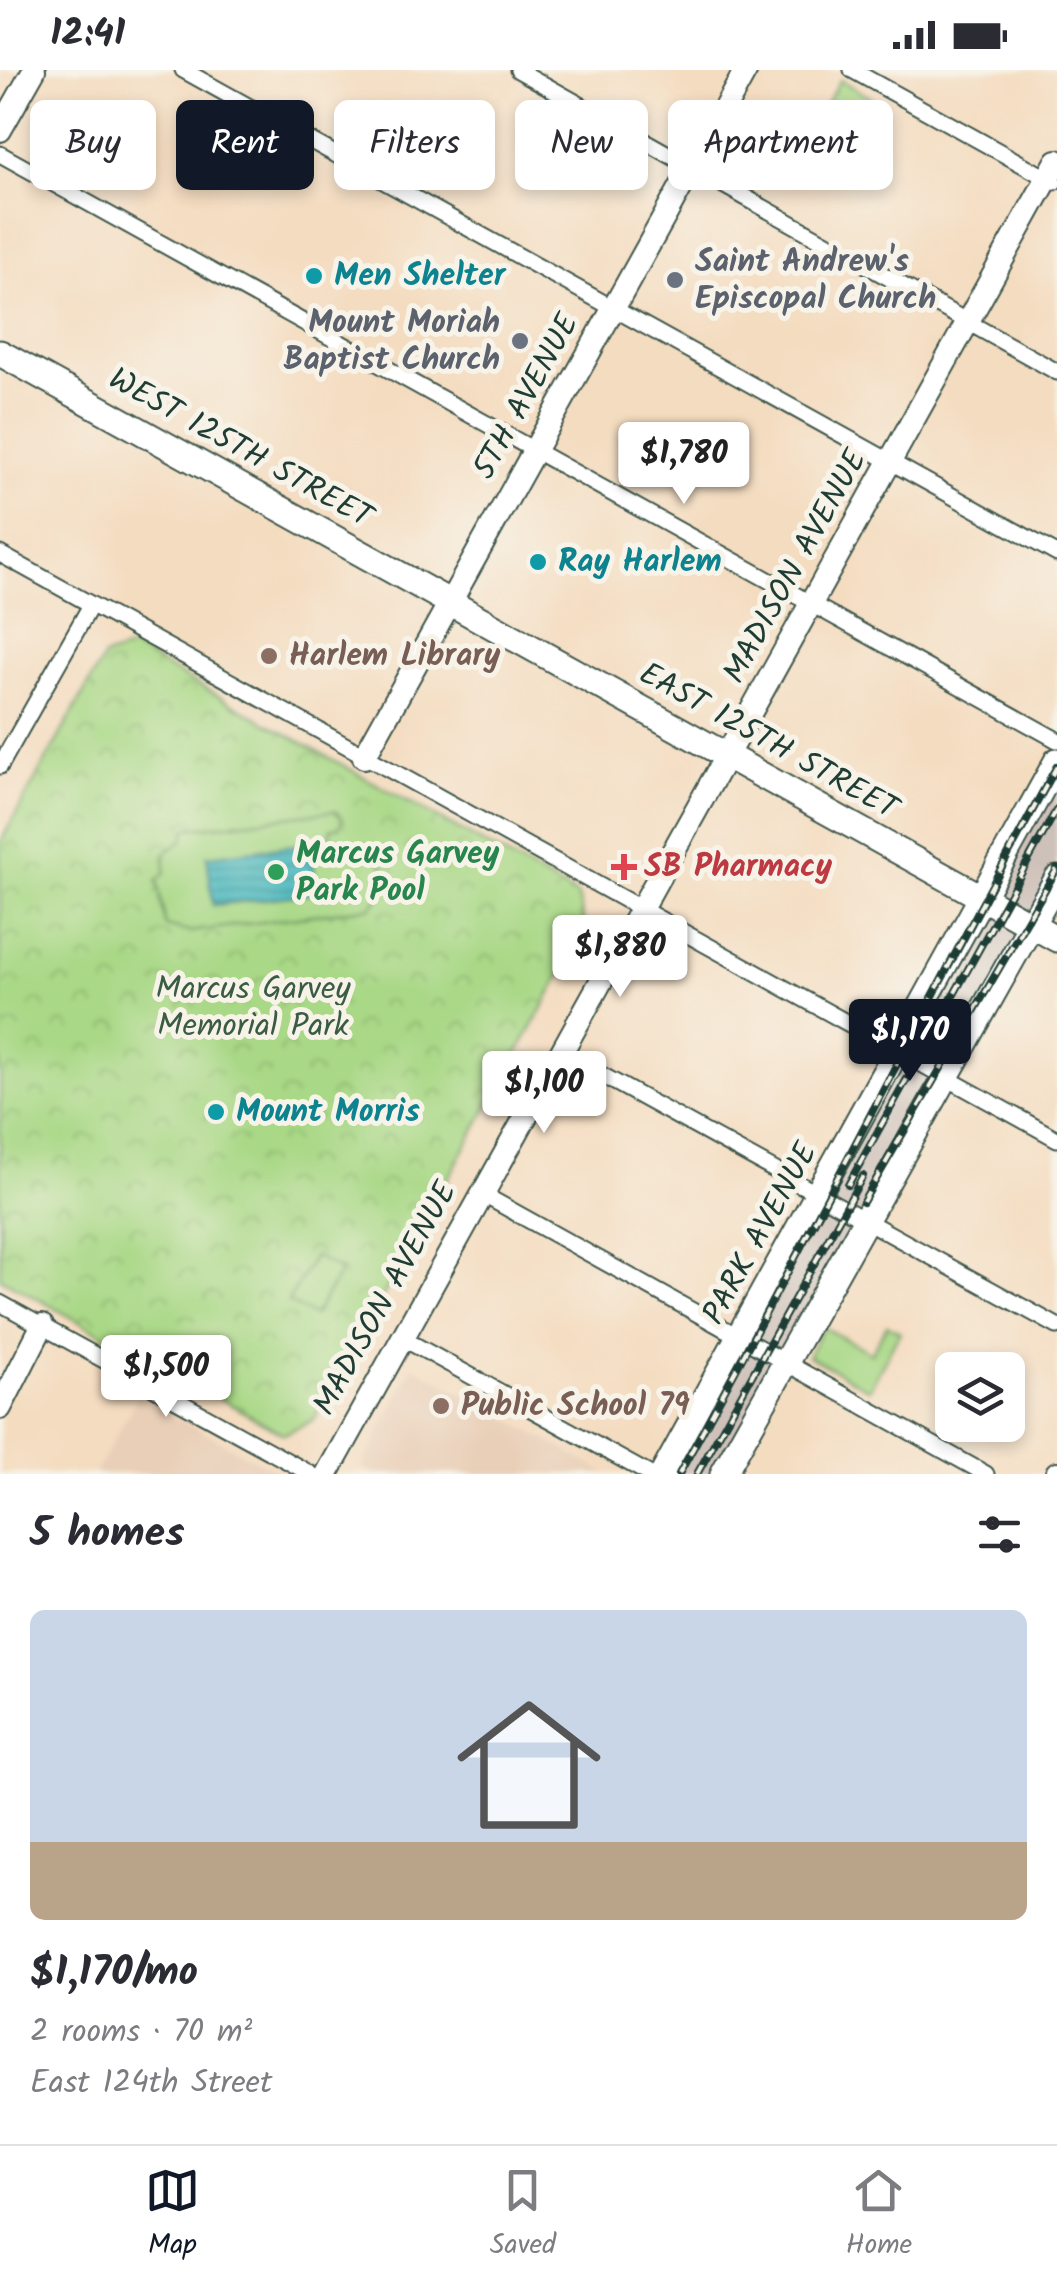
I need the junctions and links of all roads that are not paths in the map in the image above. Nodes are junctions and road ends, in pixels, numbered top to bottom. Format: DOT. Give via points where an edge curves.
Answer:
graph roads {
  1 [pos="34,70"];
  2 [pos="183,70"];
  3 [pos="518,70"];
  4 [pos="746,70"];
  5 [pos="852,70"];
  6 [pos="729,100"];
  7 [pos="0,130"];
  8 [pos="668,152"];
  9 [pos="0,154"];
  10 [pos="1054,175"];
  11 [pos="680,190"];
  12 [pos="735,190"];
  13 [pos="614,309"];
  14 [pos="968,323"];
  15 [pos="0,353"];
  16 [pos="1057,372"];
  17 [pos="534,450"];
  18 [pos="891,462"];
  19 [pos="0,554"];
  20 [pos="1057,554"];
  21 [pos="448,602"];
  22 [pos="812,604"];
  23 [pos="91,606"];
  24 [pos="1057,740"];
  25 [pos="5,743"];
  26 [pos="729,756"];
  27 [pos="364,757"];
  28 [pos="1057,761"];
  29 [pos="0,766"];
  30 [pos="1057,879"];
  31 [pos="981,896"];
  32 [pos="642,910"];
  33 [pos="1032,925"];
  34 [pos="1057,939"];
  35 [pos="896,1050"];
  36 [pos="560,1052"];
  37 [pos="945,1077"];
  38 [pos="1057,1140"];
  39 [pos="482,1194"];
  40 [pos="820,1195"];
  41 [pos="864,1219"];
  42 [pos="0,1303"];
  43 [pos="42,1326"];
  44 [pos="1057,1326"];
  45 [pos="402,1338"];
  46 [pos="741,1338"];
  47 [pos="784,1362"];
  48 [pos="0,1408"];
  49 [pos="311,1474"];
  50 [pos="327,1474"];
  51 [pos="648,1474"];
  52 [pos="663,1474"];
  53 [pos="723,1474"];
  54 [pos="986,1474"];
  1 -- 7 [label="main road"];
  2 -- 13 [label="street"];
  3 -- 8 [label="street"];
  4 -- 6 [label="main road, 5TH AVENUE"];
  5 -- 10 [label="street"];
  9 -- 17 [label="street"];
  10 -- 14 [label="main road, MADISON AVENUE"];
  11 -- 13 [label="main road, 5TH AVENUE"];
  12 -- 14 [label="street"];
  13 -- 17 [label="main road, 5TH AVENUE"];
  13 -- 18 [label="street"];
  14 -- 16 [label="street"];
  14 -- 18 [label="main road, MADISON AVENUE"];
  15 -- 21 [label="main road, WEST 125TH STREET"];
  17 -- 21 [label="main road, 5TH AVENUE"];
  17 -- 22 [label="street"];
  18 -- 20 [label="street"];
  18 -- 22 [label="main road, MADISON AVENUE"];
  19 -- 23 [label="street"];
  21 -- 26 [label="main road, EAST 125TH STREET"];
  21 -- 27 [label="main road, 5TH AVENUE"];
  22 -- 24 [label="street"];
  22 -- 26 [label="main road, MADISON AVENUE"];
  23 -- 25 [label="street"];
  23 -- 27 [label="street"];
  25 -- 29 [label="street"];
  26 -- 31 [label="main road, EAST 125TH STREET"];
  26 -- 32 [label="main road, MADISON AVENUE"];
  27 -- 32 [label="street"];
  28 -- 31 [label="main road, PARK AVENUE"];
  30 -- 33 [label="main road"];
  31 -- 33 [label="main road, EAST 125TH STREET"];
  31 -- 35 [label="main road, PARK AVENUE"];
  32 -- 35 [label="street"];
  32 -- 36 [label="main road, MADISON AVENUE"];
  33 -- 34 [label="main road, EAST 125TH STREET"];
  33 -- 37 [label="main road"];
  35 -- 37 [label="street"];
  35 -- 40 [label="main road, PARK AVENUE"];
  36 -- 39 [label="main road, MADISON AVENUE"];
  36 -- 40 [label="street"];
  37 -- 38 [label="street"];
  37 -- 41 [label="main road"];
  39 -- 45 [label="main road, MADISON AVENUE"];
  39 -- 46 [label="street"];
  40 -- 41 [label="street"];
  40 -- 46 [label="main road, PARK AVENUE"];
  41 -- 44 [label="street"];
  41 -- 47 [label="main road"];
  42 -- 43 [label="street"];
  43 -- 48 [label="main road"];
  43 -- 49 [label="street"];
  45 -- 50 [label="main road, MADISON AVENUE"];
  45 -- 51 [label="street"];
  46 -- 47 [label="street"];
  46 -- 52 [label="main road, PARK AVENUE"];
  47 -- 53 [label="main road"];
  47 -- 54 [label="street"];
}
